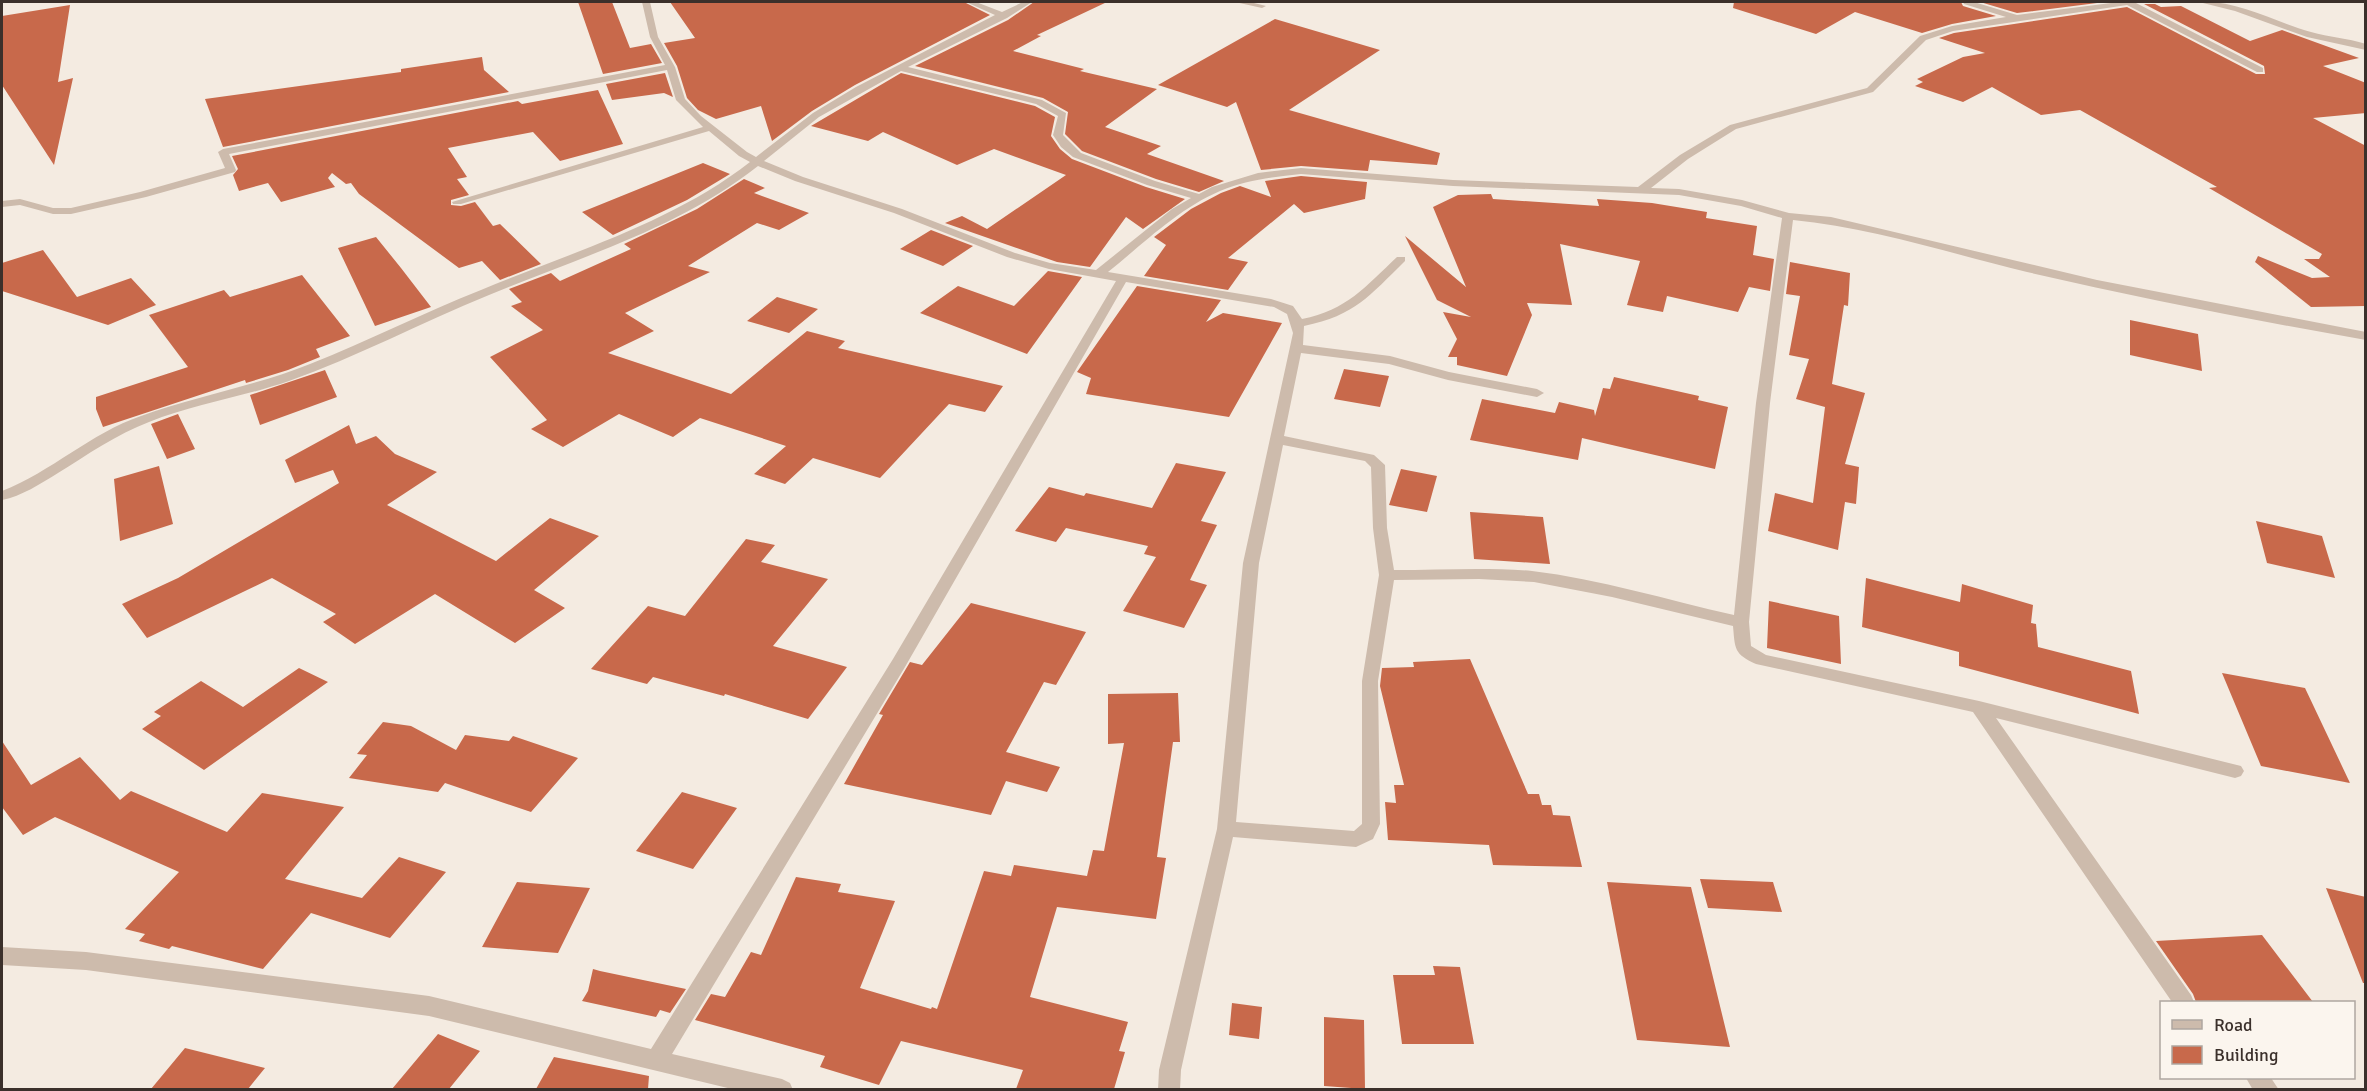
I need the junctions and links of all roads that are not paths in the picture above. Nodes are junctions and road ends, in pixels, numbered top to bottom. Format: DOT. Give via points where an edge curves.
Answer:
graph roads {
  1 [pos="646,2"];
  2 [pos="970,2"];
  3 [pos="1028,2"];
  4 [pos="1239,2"];
  5 [pos="1968,2"];
  6 [pos="2127,2"];
  7 [pos="2133,2"];
  8 [pos="2203,2"];
  9 [pos="1262,6"];
  10 [pos="1004,16"];
  11 [pos="2017,18"];
  12 [pos="2366,47"];
  13 [pos="670,67"];
  14 [pos="901,68"];
  15 [pos="2260,70"];
  16 [pos="710,128"];
  17 [pos="758,161"];
  18 [pos="1641,190"];
  19 [pos="1201,198"];
  20 [pos="457,202"];
  21 [pos="2,204"];
  22 [pos="1788,216"];
  23 [pos="1401,259"];
  24 [pos="1099,274"];
  25 [pos="1123,278"];
  26 [pos="1298,324"];
  27 [pos="2366,336"];
  28 [pos="1295,348"];
  29 [pos="1537,393"];
  30 [pos="1276,439"];
  31 [pos="2,496"];
  32 [pos="1387,575"];
  33 [pos="1741,622"];
  34 [pos="1979,707"];
  35 [pos="2235,771"];
  36 [pos="1226,829"];
  37 [pos="2,956"];
  38 [pos="2183,1001"];
  39 [pos="657,1059"];
  40 [pos="782,1089"];
  41 [pos="1169,1089"];
  1 -- 13 [label="street" via="654,37"];
  2 -- 10 [label="street"];
  3 -- 10 [label="street"];
  4 -- 9 [label="street"];
  5 -- 11 [label="street"];
  6 -- 7 [label="street"];
  6 -- 11 [label="street"];
  6 -- 15 [label="street"];
  8 -- 12 [label="street" via="2237,9 2310,35"];
  10 -- 14 [label="street"];
  11 -- 18 [label="street" via="1923,38 1870,90 1733,127"];
  13 -- 16 [label="street" via="681,100"];
  13 -- 21 [label="street" via="223,152 231,170 71,211 20,202"];
  14 -- 17 [label="street" via="816,115"];
  14 -- 19 [label="street" via="1039,102 1063,115 1058,135 1077,155"];
  16 -- 17 [label="street"];
  16 -- 20 [label="street"];
  17 -- 24 [label="street" via="1011,255"];
  17 -- 31 [label="street" via="731,182 660,221 282,380 144,419 25,488"];
  18 -- 19 [label="street" via="1454,183 1301,171 1262,175 1216,189"];
  18 -- 22 [label="street" via="1742,202"];
  19 -- 24 [label="street" via="1176,211"];
  22 -- 27 [label="street" via="1831,220 2114,289"];
  22 -- 33 [label="street" via="1763,403"];
  23 -- 26 [label="street" via="1354,304 1326,318"];
  24 -- 25 [label="street"];
  25 -- 26 [label="street" via="1281,305 1292,310"];
  25 -- 39 [label="street" via="900,663"];
  26 -- 28 [label="street"];
  28 -- 29 [label="street" via="1390,360"];
  28 -- 30 [label="street"];
  30 -- 32 [label="street" via="1369,458 1378,465 1380,528"];
  30 -- 36 [label="street" via="1251,563"];
  32 -- 33 [label="street" via="1481,573 1532,577 1613,591"];
  32 -- 36 [label="street" via="1371,681 1371,824 1366,834 1356,839"];
  33 -- 34 [label="street" via="1743,648 1762,660"];
  34 -- 35 [label="street"];
  34 -- 38 [label="street"];
  36 -- 41 [label="street" via="1170,1070"];
  37 -- 39 [label="street" via="86,961 429,1006"];
  39 -- 40 [label="street"];
}
